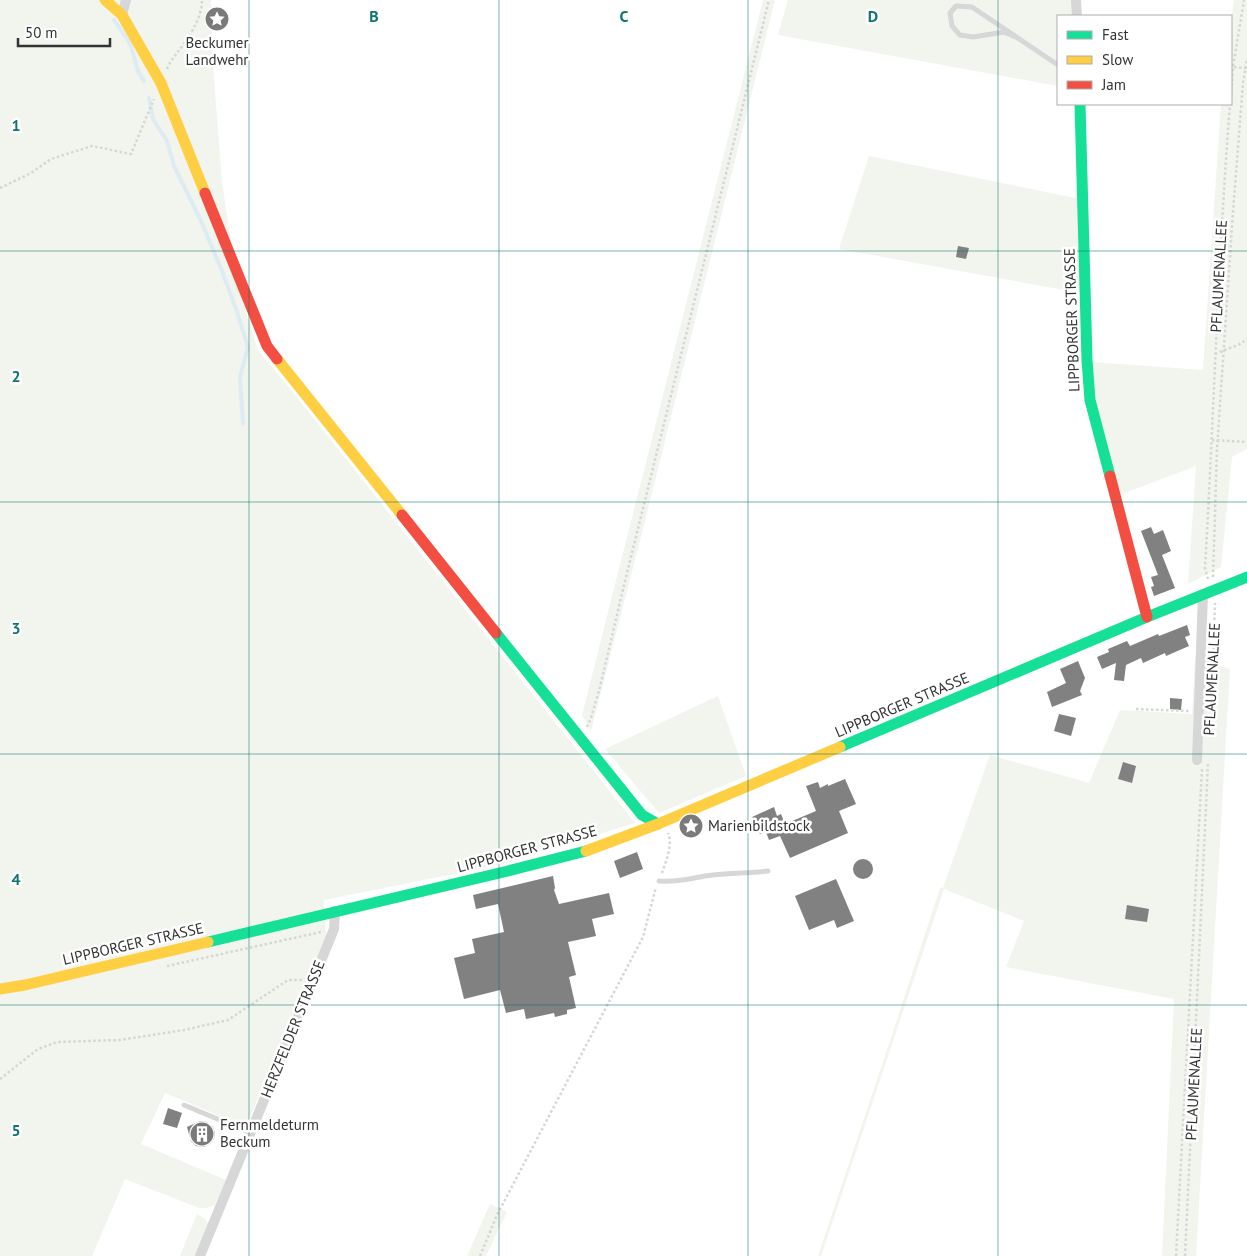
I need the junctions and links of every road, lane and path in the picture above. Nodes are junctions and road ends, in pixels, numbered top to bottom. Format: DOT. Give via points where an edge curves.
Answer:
graph roads {
  1 [pos="105,0"];
  2 [pos="126,0"];
  3 [pos="202,0"];
  4 [pos="769,0"];
  5 [pos="1076,0"];
  6 [pos="1244,0"];
  7 [pos="122,15"];
  8 [pos="1077,15"];
  9 [pos="1018,38"];
  10 [pos="1057,64"];
  11 [pos="1233,67"];
  12 [pos="1247,68"];
  13 [pos="1232,82"];
  14 [pos="161,83"];
  15 [pos="1080,105"];
  16 [pos="1230,105"];
  17 [pos="0,188"];
  18 [pos="1247,339"];
  19 [pos="1215,354"];
  20 [pos="1212,440"];
  21 [pos="1247,442"];
  22 [pos="1247,577"];
  23 [pos="1208,592"];
  24 [pos="1147,617"];
  25 [pos="1213,663"];
  26 [pos="1136,709"];
  27 [pos="1198,712"];
  28 [pos="579,735"];
  29 [pos="1196,760"];
  30 [pos="1208,761"];
  31 [pos="658,824"];
  32 [pos="768,871"];
  33 [pos="659,881"];
  34 [pos="335,911"];
  35 [pos="314,979"];
  36 [pos="0,989"];
  37 [pos="0,1079"];
  38 [pos="184,1105"];
  39 [pos="250,1133"];
  40 [pos="200,1256"];
  41 [pos="480,1256"];
  42 [pos="1185,1256"];
  1 -- 7 [label="street"];
  2 -- 7 [label="street"];
  3 -- 14 [label="path" via="202,8 188,37 170,61"];
  4 -- 28 [label="path" via="600,687 591,718"];
  5 -- 8 [label="street"];
  6 -- 11 [label="path"];
  7 -- 14 [label="street"];
  9 -- 9 [label="lane" via="972,7 956,6 950,13 952,26 960,35 973,37 1004,32"];
  9 -- 10 [label="lane"];
  11 -- 12 [label="path"];
  11 -- 13 [label="path"];
  14 -- 17 [label="path" via="131,154 92,146 51,159"];
  14 -- 28 [label="street" via="267,346"];
  15 -- 24 [label="street, LIPPBORGER STRASSE" via="1086,360 1090,400"];
  16 -- 19 [label="path, PFLAUMENALLEE"];
  18 -- 19 [label="path"];
  19 -- 20 [label="path, PFLAUMENALLEE"];
  20 -- 21 [label="path"];
  20 -- 23 [label="path, PFLAUMENALLEE" via="1205,568"];
  22 -- 23 [label="street, LIPPBORGER STRASSE"];
  23 -- 24 [label="street, LIPPBORGER STRASSE"];
  23 -- 25 [label="path, PFLAUMENALLEE" via="1216,605"];
  23 -- 27 [label="street"];
  24 -- 31 [label="street, LIPPBORGER STRASSE"];
  26 -- 27 [label="path"];
  27 -- 29 [label="street"];
  28 -- 31 [label="street" via="642,815"];
  30 -- 42 [label="path, PFLAUMENALLEE"];
  31 -- 33 [label="path" via="670,834"];
  31 -- 34 [label="street, LIPPBORGER STRASSE" via="587,851"];
  32 -- 33 [label="lane"];
  33 -- 41 [label="path" via="642,937 497,1215"];
  34 -- 35 [label="street, HERZFELDER STRASSE" via="334,929"];
  34 -- 36 [label="street, LIPPBORGER STRASSE"];
  35 -- 37 [label="path" via="288,980 228,1020 120,1040 57,1042 38,1049"];
  35 -- 39 [label="street, HERZFELDER STRASSE"];
  38 -- 39 [label="lane"];
  39 -- 40 [label="street, HERZFELDER STRASSE"];
}
